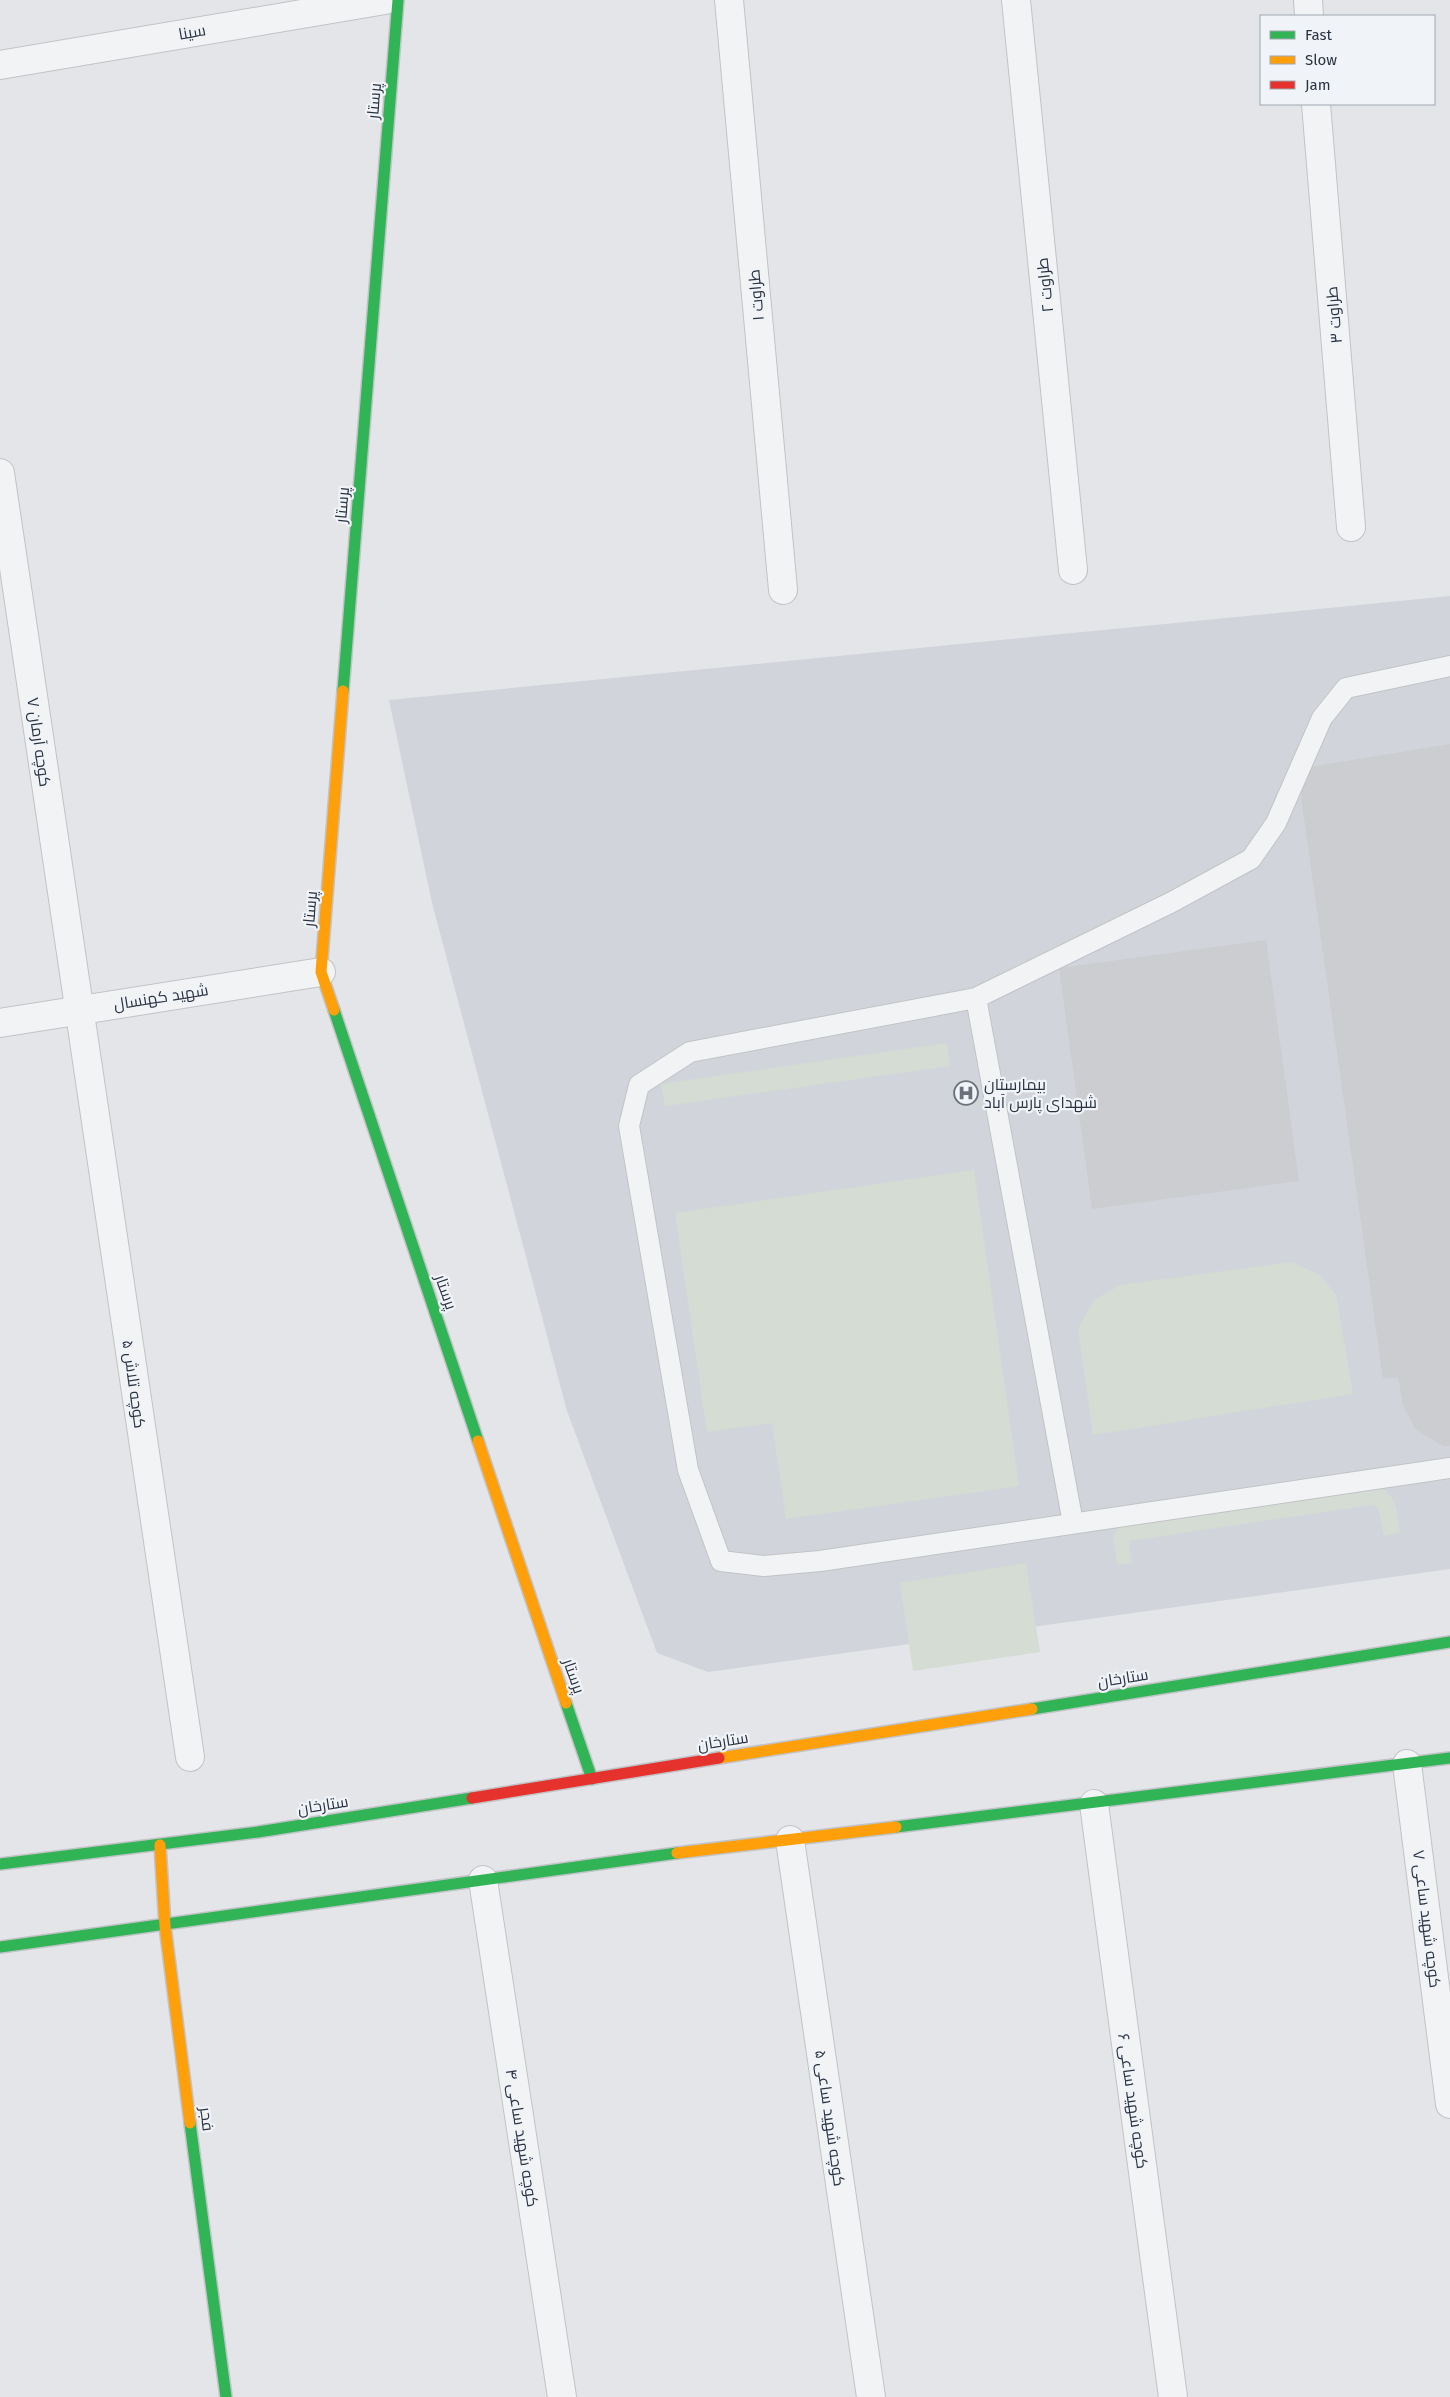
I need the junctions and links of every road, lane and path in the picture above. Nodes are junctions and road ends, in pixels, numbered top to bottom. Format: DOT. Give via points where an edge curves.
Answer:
graph roads {
  1 [pos="385,0"];
  2 [pos="398,0"];
  3 [pos="729,0"];
  4 [pos="1016,0"];
  5 [pos="1308,0"];
  6 [pos="1309,15"];
  7 [pos="0,65"];
  8 [pos="1316,105"];
  9 [pos="0,473"];
  10 [pos="1351,527"];
  11 [pos="1073,570"];
  12 [pos="783,590"];
  13 [pos="1450,666"];
  14 [pos="321,972"];
  15 [pos="976,998"];
  16 [pos="78,1010"];
  17 [pos="0,1022"];
  18 [pos="1450,1468"];
  19 [pos="1073,1523"];
  20 [pos="1450,1642"];
  21 [pos="190,1757"];
  22 [pos="1450,1758"];
  23 [pos="1407,1764"];
  24 [pos="592,1779"];
  25 [pos="1094,1804"];
  26 [pos="790,1840"];
  27 [pos="160,1845"];
  28 [pos="0,1864"];
  29 [pos="483,1880"];
  30 [pos="165,1926"];
  31 [pos="0,1947"];
  32 [pos="1450,2104"];
  33 [pos="226,2397"];
  34 [pos="562,2397"];
  35 [pos="871,2397"];
  36 [pos="1173,2397"];
  1 -- 7 [label="street, سینا"];
  2 -- 14 [label="main road, پرستار"];
  3 -- 12 [label="street, طراوت ۱"];
  4 -- 11 [label="street, طراوت ۲"];
  5 -- 6 [label="street"];
  8 -- 10 [label="street, طراوت ۳"];
  9 -- 16 [label="street, کوچه آرمان ۷"];
  13 -- 15 [label="lane" via="1346,688 1322,718 1276,823 1251,859 1172,902"];
  14 -- 16 [label="street, شهید کهنسال"];
  14 -- 24 [label="main road, پرستار"];
  15 -- 19 [label="lane"];
  15 -- 19 [label="lane" via="690,1052 639,1085 629,1126 688,1470 721,1561 764,1566 811,1562"];
  16 -- 17 [label="street, شهید کهنسال"];
  16 -- 21 [label="street, کوچه تلاش ۵"];
  18 -- 19 [label="lane"];
  20 -- 24 [label="main road, ستارخان"];
  22 -- 23 [label="main road"];
  23 -- 25 [label="main road"];
  23 -- 32 [label="street, کوچه شهید ساعی ۷"];
  24 -- 27 [label="main road, ستارخان"];
  25 -- 26 [label="main road"];
  25 -- 36 [label="street, کوچه شهید ساعی ۶"];
  26 -- 29 [label="main road"];
  26 -- 35 [label="street, کوچه شهید ساعی ۵"];
  27 -- 28 [label="main road, ستارخان"];
  27 -- 30 [label="main road, فجر"];
  29 -- 30 [label="main road"];
  29 -- 34 [label="street, کوچه شهید ساعی ۴"];
  30 -- 31 [label="main road"];
  30 -- 33 [label="main road, فجر"];
}
